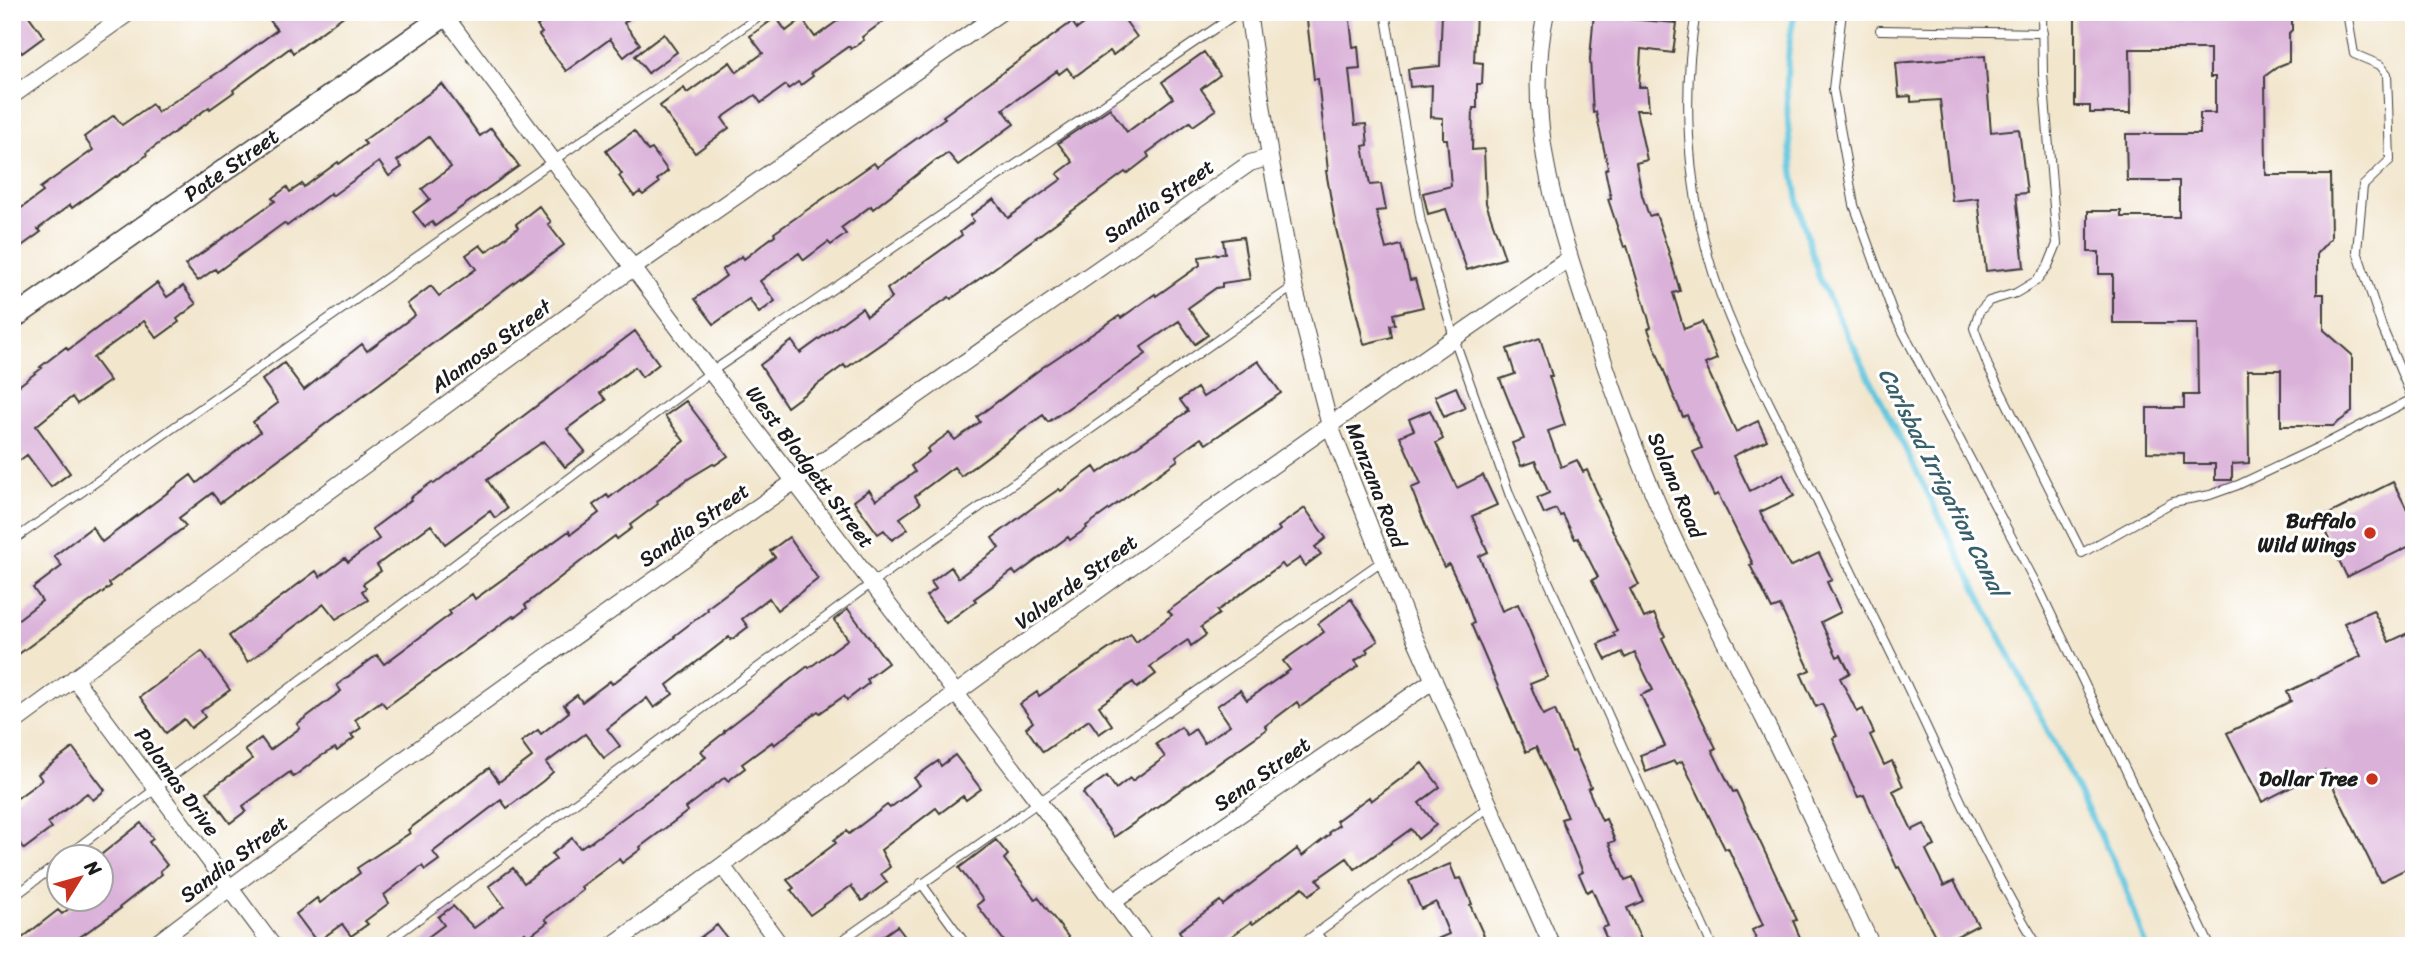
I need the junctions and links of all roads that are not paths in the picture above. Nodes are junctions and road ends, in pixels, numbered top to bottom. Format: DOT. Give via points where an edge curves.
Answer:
graph roads {
  1 [pos="130,12"];
  2 [pos="765,12"];
  3 [pos="1001,12"];
  4 [pos="1238,12"];
  5 [pos="1248,12"];
  6 [pos="1385,12"];
  7 [pos="1546,12"];
  8 [pos="1696,12"];
  9 [pos="1842,12"];
  10 [pos="2042,12"];
  11 [pos="2347,12"];
  12 [pos="445,13"];
  13 [pos="1880,30"];
  14 [pos="2043,33"];
  15 [pos="12,96"];
  16 [pos="1270,157"];
  17 [pos="552,161"];
  18 [pos="1570,258"];
  19 [pos="633,268"];
  20 [pos="1294,286"];
  21 [pos="12,319"];
  22 [pos="1454,338"];
  23 [pos="711,372"];
  24 [pos="2413,398"];
  25 [pos="1329,426"];
  26 [pos="793,480"];
  27 [pos="12,541"];
  28 [pos="1382,561"];
  29 [pos="872,583"];
  30 [pos="74,678"];
  31 [pos="1434,680"];
  32 [pos="955,694"];
  33 [pos="12,724"];
  34 [pos="156,788"];
  35 [pos="1038,801"];
  36 [pos="1489,807"];
  37 [pos="85,842"];
  38 [pos="723,867"];
  39 [pos="46,872"];
  40 [pos="920,883"];
  41 [pos="229,888"];
  42 [pos="12,898"];
  43 [pos="1113,902"];
  44 [pos="1317,933"];
  45 [pos="153,946"];
  46 [pos="272,946"];
  47 [pos="383,946"];
  48 [pos="611,946"];
  49 [pos="780,946"];
  50 [pos="834,946"];
  51 [pos="967,946"];
  52 [pos="1146,946"];
  53 [pos="1300,946"];
  54 [pos="1327,946"];
  55 [pos="1552,946"];
  56 [pos="1712,946"];
  57 [pos="1872,946"];
  58 [pos="2038,946"];
  59 [pos="2210,946"];
  1 -- 15 [label="street"];
  2 -- 17 [label="lane"];
  3 -- 19 [label="street, Alamosa Street"];
  4 -- 23 [label="lane"];
  5 -- 16 [label="street, Manzana Road"];
  6 -- 22 [label="lane" via="1421,222"];
  7 -- 18 [label="street, Solana Road" via="1539,119 1551,194"];
  8 -- 58 [label="lane" via="1690,58 1691,156 1704,239 1719,290 1951,785"];
  9 -- 59 [label="lane" via="1833,89 1854,205 1893,313 2041,593"];
  10 -- 14 [label="lane"];
  11 -- 24 [label="lane" via="2354,54 2380,65 2387,74 2390,160 2363,186 2357,251 2382,327"];
  12 -- 17 [label="street, West Blodgett Street"];
  12 -- 21 [label="street, Pate Street"];
  13 -- 14 [label="lane"];
  14 -- 24 [label="lane" via="2057,244 2036,281 2016,293 1989,300 1974,328 1988,366 2082,553 2173,502 2238,485"];
  16 -- 20 [label="street, Manzana Road"];
  16 -- 26 [label="street, Sandia Street" via="1250,163"];
  17 -- 19 [label="street, West Blodgett Street"];
  17 -- 27 [label="lane"];
  18 -- 22 [label="street, Valverde Street"];
  18 -- 57 [label="street, Solana Road" via="1657,502"];
  19 -- 23 [label="street, West Blodgett Street"];
  19 -- 30 [label="street, Alamosa Street"];
  20 -- 25 [label="street, Manzana Road"];
  20 -- 29 [label="lane"];
  22 -- 25 [label="street, Valverde Street"];
  22 -- 56 [label="lane" via="1510,496"];
  23 -- 26 [label="street, West Blodgett Street"];
  23 -- 34 [label="lane"];
  25 -- 28 [label="street, Manzana Road"];
  25 -- 32 [label="street, Valverde Street"];
  26 -- 29 [label="street, West Blodgett Street"];
  26 -- 41 [label="street, Sandia Street"];
  28 -- 31 [label="street, Manzana Road"];
  28 -- 35 [label="lane"];
  29 -- 32 [label="street, West Blodgett Street"];
  29 -- 47 [label="lane"];
  30 -- 33 [label="street, Alamosa Street"];
  30 -- 34 [label="street, Palomas Drive"];
  31 -- 36 [label="street, Manzana Road"];
  31 -- 43 [label="street, Sena Street"];
  32 -- 35 [label="street, West Blodgett Street"];
  32 -- 38 [label="street, Valverde Street"];
  34 -- 37 [label="lane"];
  34 -- 41 [label="street, Palomas Drive"];
  35 -- 40 [label="lane"];
  35 -- 43 [label="street, West Blodgett Street"];
  36 -- 44 [label="lane"];
  36 -- 55 [label="street, Manzana Road"];
  38 -- 48 [label="street, Valverde Street"];
  38 -- 49 [label="street"];
  39 -- 42 [label="lane"];
  40 -- 50 [label="lane"];
  40 -- 51 [label="lane"];
  41 -- 45 [label="street, Sandia Street"];
  41 -- 46 [label="street, Palomas Drive"];
  43 -- 52 [label="street, West Blodgett Street"];
  44 -- 53 [label="lane"];
  44 -- 54 [label="lane"];
}
